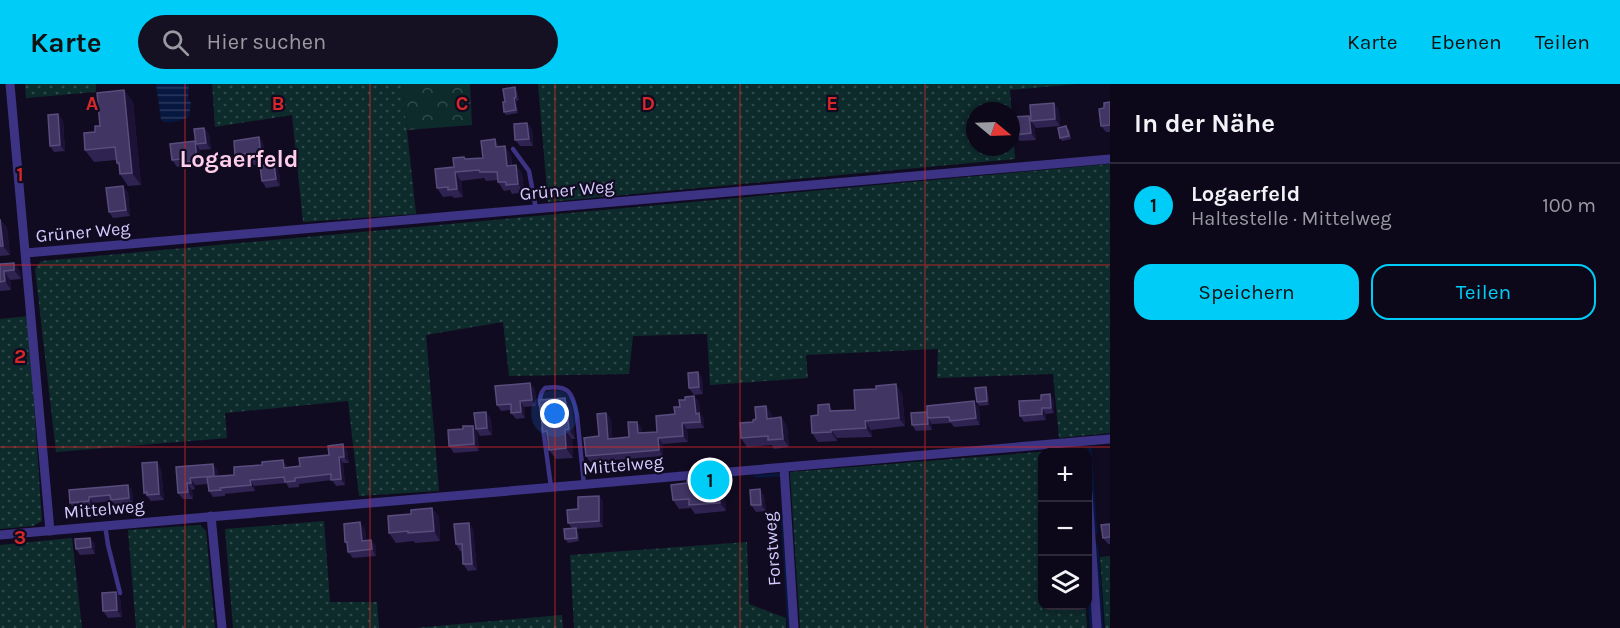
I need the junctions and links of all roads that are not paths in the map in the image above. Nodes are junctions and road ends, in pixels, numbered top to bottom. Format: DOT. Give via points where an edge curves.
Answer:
graph roads {
  1 [pos="10,84"];
  2 [pos="513,149"];
  3 [pos="1110,159"];
  4 [pos="536,209"];
  5 [pos="26,253"];
  6 [pos="541,406"];
  7 [pos="543,426"];
  8 [pos="1110,439"];
  9 [pos="1084,442"];
  10 [pos="1085,448"];
  11 [pos="784,468"];
  12 [pos="584,485"];
  13 [pos="551,488"];
  14 [pos="1089,502"];
  15 [pos="211,516"];
  16 [pos="105,525"];
  17 [pos="50,531"];
  18 [pos="0,535"];
  19 [pos="120,593"];
  20 [pos="222,628"];
  21 [pos="794,628"];
  22 [pos="1097,628"];
  1 -- 5 [label="street"];
  2 -- 4 [label="lane" via="529,171"];
  3 -- 4 [label="street, Grüner Weg"];
  4 -- 5 [label="street, Grüner Weg"];
  5 -- 17 [label="street"];
  6 -- 12 [label="lane" via="545,388 561,388 570,393 577,415"];
  7 -- 13 [label="lane"];
  8 -- 9 [label="street, Mittelweg"];
  9 -- 10 [label="street"];
  9 -- 11 [label="street, Mittelweg"];
  11 -- 12 [label="street, Mittelweg"];
  11 -- 21 [label="street, Forstweg"];
  12 -- 13 [label="street, Mittelweg"];
  13 -- 15 [label="street, Mittelweg"];
  14 -- 22 [label="street"];
  15 -- 16 [label="street, Mittelweg"];
  15 -- 20 [label="street"];
  16 -- 17 [label="street, Mittelweg"];
  16 -- 19 [label="lane"];
  17 -- 18 [label="street, Mittelweg"];
}
